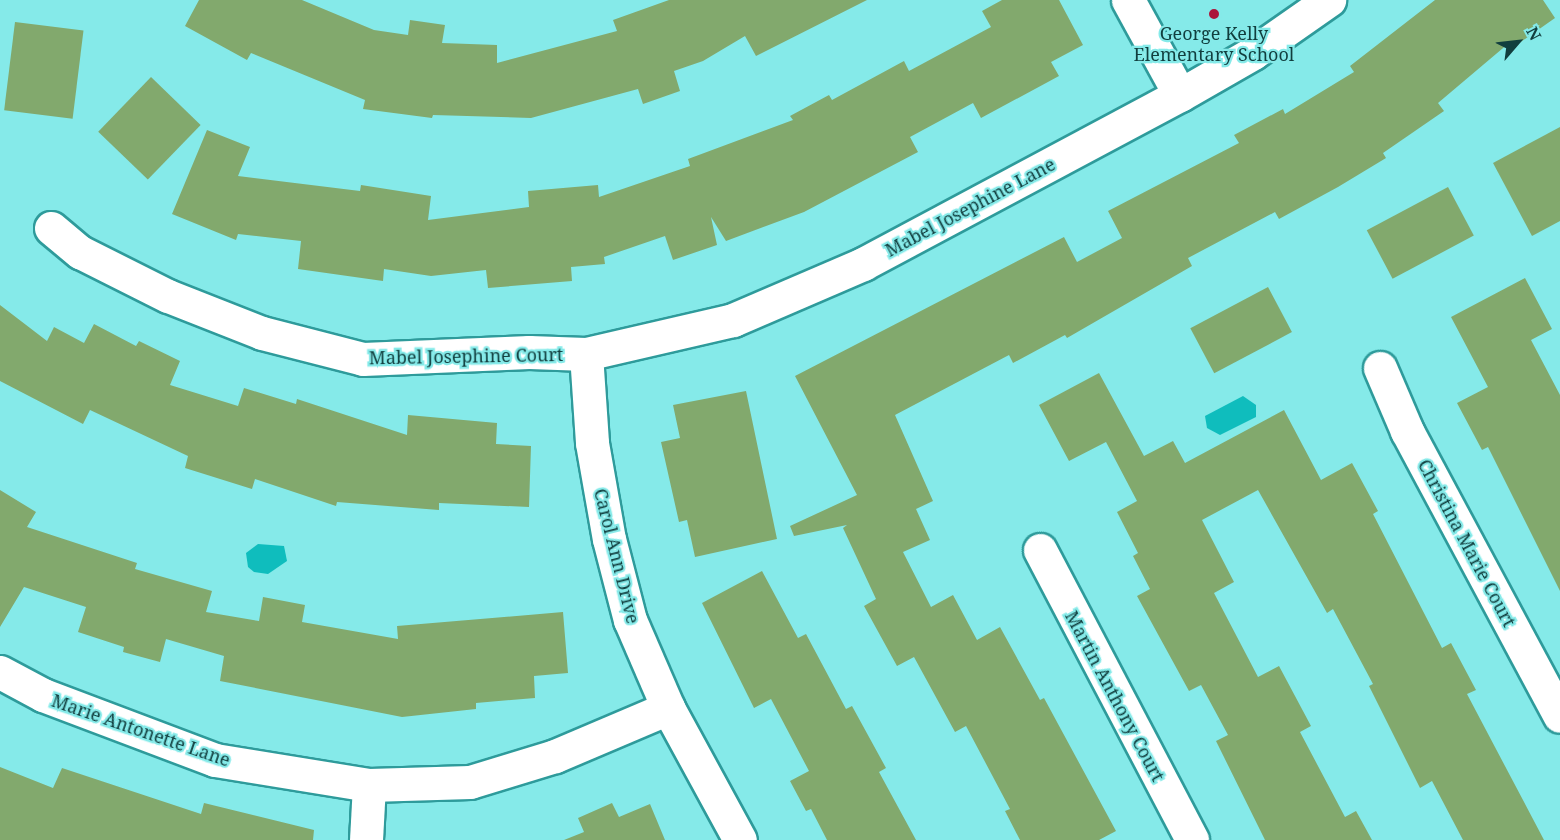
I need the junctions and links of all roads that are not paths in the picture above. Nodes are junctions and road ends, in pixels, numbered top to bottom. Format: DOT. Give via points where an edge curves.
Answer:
graph roads {
  1 [pos="1128,0"];
  2 [pos="1329,0"];
  3 [pos="1180,95"];
  4 [pos="51,228"];
  5 [pos="586,354"];
  6 [pos="1380,368"];
  7 [pos="1040,550"];
  8 [pos="0,672"];
  9 [pos="668,708"];
  10 [pos="1560,716"];
  11 [pos="369,786"];
  12 [pos="366,840"];
  13 [pos="740,840"];
  14 [pos="1192,840"];
  1 -- 3 [label="street"];
  2 -- 3 [label="street, Mabel Josephine Lane" via="1253,53"];
  3 -- 5 [label="street, Mabel Josephine Lane" via="862,264 733,320"];
  4 -- 5 [label="street, Mabel Josephine Court" via="80,252 168,296 262,333 363,359 529,352"];
  5 -- 9 [label="street, Carol Ann Drive" via="592,442 609,539 630,620"];
  6 -- 10 [label="street, Christina Marie Court" via="1407,431"];
  7 -- 14 [label="street, Martin Anthony Court"];
  8 -- 11 [label="street, Marie Antonette Lane" via="42,695 215,760"];
  9 -- 11 [label="street, Marie Antonette Lane" via="555,756 470,782"];
  9 -- 13 [label="street, Carol Ann Drive"];
  11 -- 12 [label="street"];
}
